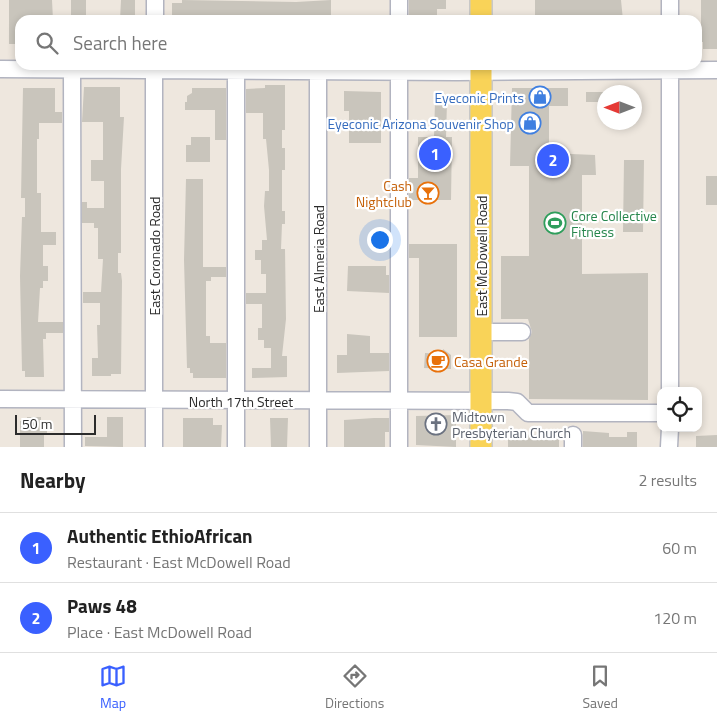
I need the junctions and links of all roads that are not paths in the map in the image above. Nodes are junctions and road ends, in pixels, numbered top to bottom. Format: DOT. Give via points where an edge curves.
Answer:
graph roads {
  1 [pos="155,0"];
  2 [pos="398,0"];
  3 [pos="480,0"];
  4 [pos="670,0"];
  5 [pos="155,15"];
  6 [pos="399,15"];
  7 [pos="480,15"];
  8 [pos="670,15"];
  9 [pos="0,69"];
  10 [pos="15,69"];
  11 [pos="702,69"];
  12 [pos="72,70"];
  13 [pos="154,70"];
  14 [pos="209,70"];
  15 [pos="358,70"];
  16 [pos="399,70"];
  17 [pos="480,70"];
  18 [pos="670,70"];
  19 [pos="717,70"];
  20 [pos="236,71"];
  21 [pos="318,72"];
  22 [pos="481,332"];
  23 [pos="522,332"];
  24 [pos="670,387"];
  25 [pos="0,399"];
  26 [pos="72,399"];
  27 [pos="154,400"];
  28 [pos="236,400"];
  29 [pos="318,401"];
  30 [pos="399,401"];
  31 [pos="482,401"];
  32 [pos="657,413"];
  33 [pos="670,432"];
  34 [pos="73,447"];
  35 [pos="154,447"];
  36 [pos="236,447"];
  37 [pos="318,447"];
  38 [pos="399,447"];
  39 [pos="481,447"];
  40 [pos="669,447"];
  1 -- 5 [label="street"];
  2 -- 6 [label="street"];
  3 -- 7 [label="main road"];
  4 -- 8 [label="street"];
  9 -- 10 [label="street"];
  11 -- 19 [label="street"];
  12 -- 26 [label="street"];
  13 -- 27 [label="street, East Coronado Road"];
  14 -- 20 [label="street"];
  15 -- 21 [label="street"];
  16 -- 30 [label="street"];
  17 -- 22 [label="main road, East McDowell Road"];
  18 -- 24 [label="street"];
  20 -- 21 [label="street"];
  20 -- 28 [label="street"];
  21 -- 29 [label="street, East Almeria Road"];
  22 -- 23 [label="street"];
  22 -- 31 [label="main road, East McDowell Road"];
  25 -- 26 [label="street, North 17th Street"];
  26 -- 27 [label="street, North 17th Street"];
  26 -- 34 [label="street"];
  27 -- 28 [label="street, North 17th Street"];
  27 -- 35 [label="street, East Coronado Road"];
  28 -- 29 [label="street, North 17th Street"];
  28 -- 36 [label="street"];
  29 -- 30 [label="street, North 17th Street"];
  29 -- 37 [label="street, East Almeria Road"];
  30 -- 31 [label="street, North 17th Street"];
  30 -- 38 [label="street"];
  31 -- 32 [label="street, North 17th Street" via="517,402 528,413"];
  31 -- 39 [label="main road, East McDowell Road"];
  33 -- 40 [label="street"];
}
